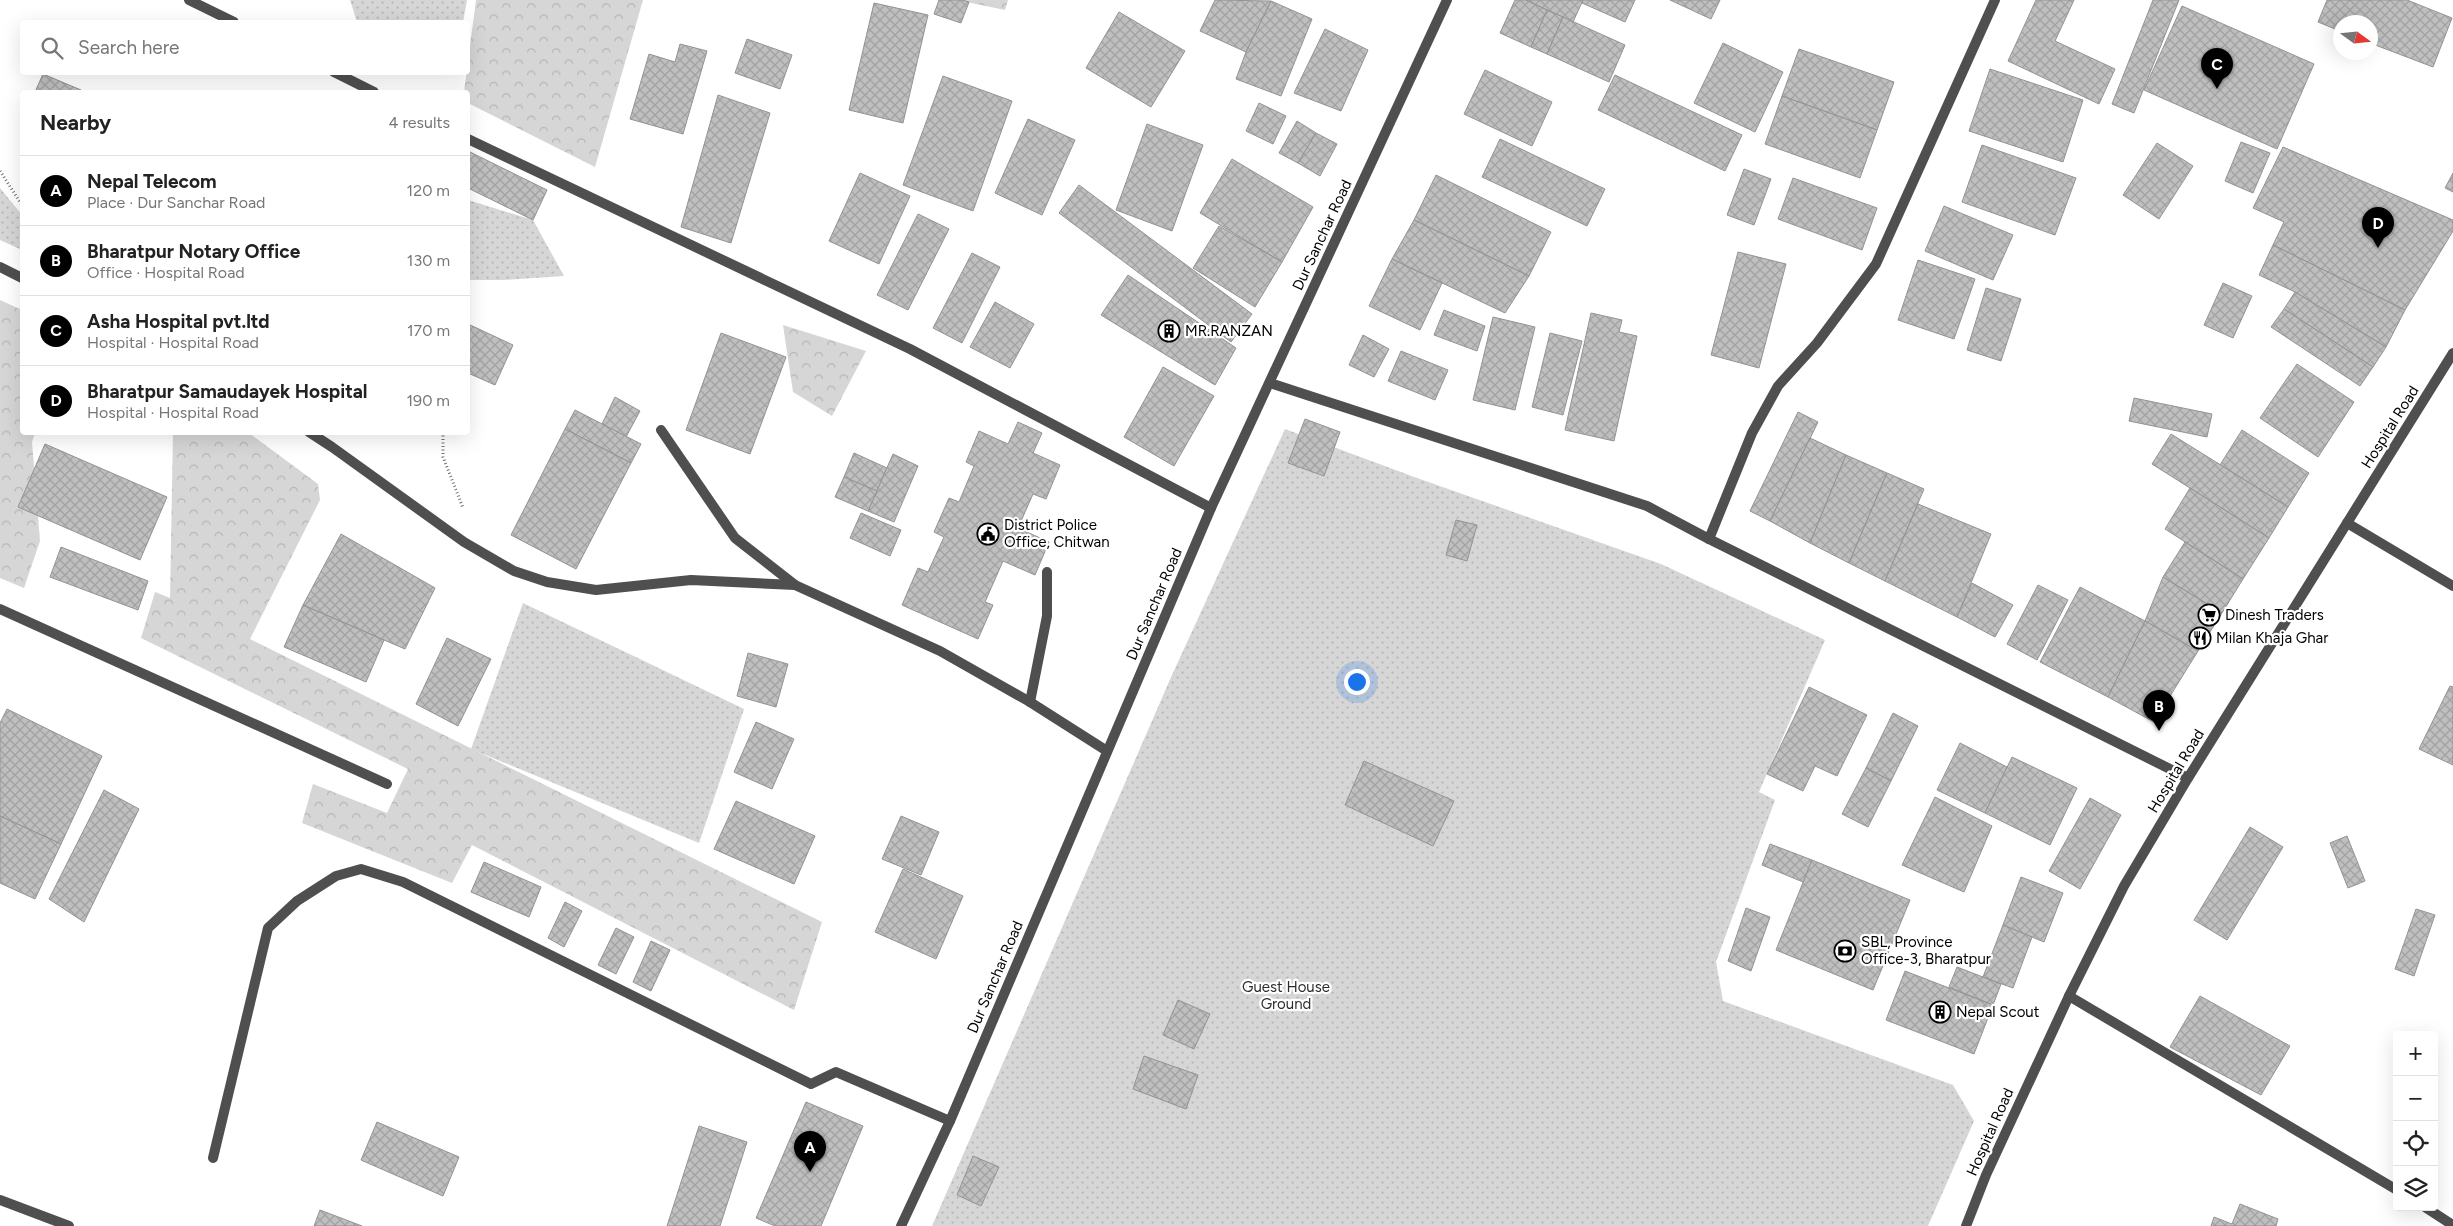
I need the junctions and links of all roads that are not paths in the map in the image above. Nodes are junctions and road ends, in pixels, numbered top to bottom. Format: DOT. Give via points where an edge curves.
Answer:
graph roads {
  1 [pos="188,0"];
  2 [pos="1446,0"];
  3 [pos="1995,0"];
  4 [pos="230,20"];
  5 [pos="340,75"];
  6 [pos="370,90"];
  7 [pos="470,140"];
  8 [pos="0,267"];
  9 [pos="20,277"];
  10 [pos="2453,353"];
  11 [pos="1270,383"];
  12 [pos="661,430"];
  13 [pos="314,435"];
  14 [pos="1212,508"];
  15 [pos="2348,523"];
  16 [pos="1708,539"];
  17 [pos="1047,572"];
  18 [pos="795,586"];
  19 [pos="2453,586"];
  20 [pos="0,609"];
  21 [pos="1030,702"];
  22 [pos="1107,751"];
  23 [pos="2188,778"];
  24 [pos="387,784"];
  25 [pos="2069,996"];
  26 [pos="950,1121"];
  27 [pos="213,1158"];
  28 [pos="2393,1188"];
  29 [pos="0,1200"];
  30 [pos="2431,1211"];
  31 [pos="2452,1224"];
  32 [pos="69,1226"];
  33 [pos="901,1226"];
  34 [pos="1966,1226"];
  1 -- 4 [label="street"];
  2 -- 11 [label="street, Dur Sanchar Road"];
  3 -- 16 [label="street" via="1876,264 1817,343 1778,386 1752,434"];
  5 -- 6 [label="street"];
  7 -- 14 [label="street" via="910,349"];
  8 -- 9 [label="street"];
  10 -- 15 [label="street, Hospital Road"];
  11 -- 14 [label="street, Dur Sanchar Road"];
  11 -- 16 [label="street" via="1647,506"];
  12 -- 18 [label="street" via="735,538"];
  13 -- 18 [label="street" via="464,542 514,571 547,582 596,590 691,580"];
  14 -- 22 [label="street, Dur Sanchar Road"];
  15 -- 19 [label="street"];
  15 -- 23 [label="street, Hospital Road"];
  16 -- 23 [label="street"];
  17 -- 21 [label="street" via="1047,616"];
  18 -- 21 [label="street" via="940,651"];
  20 -- 24 [label="street"];
  21 -- 22 [label="street"];
  22 -- 26 [label="street, Dur Sanchar Road"];
  23 -- 25 [label="street, Hospital Road" via="2124,886"];
  25 -- 28 [label="street"];
  25 -- 34 [label="street, Hospital Road" via="1986,1175"];
  26 -- 27 [label="street" via="836,1072 811,1084 402,882 362,869 321,883 268,928"];
  26 -- 33 [label="street, Dur Sanchar Road"];
  29 -- 32 [label="street"];
  30 -- 31 [label="street"];
}
